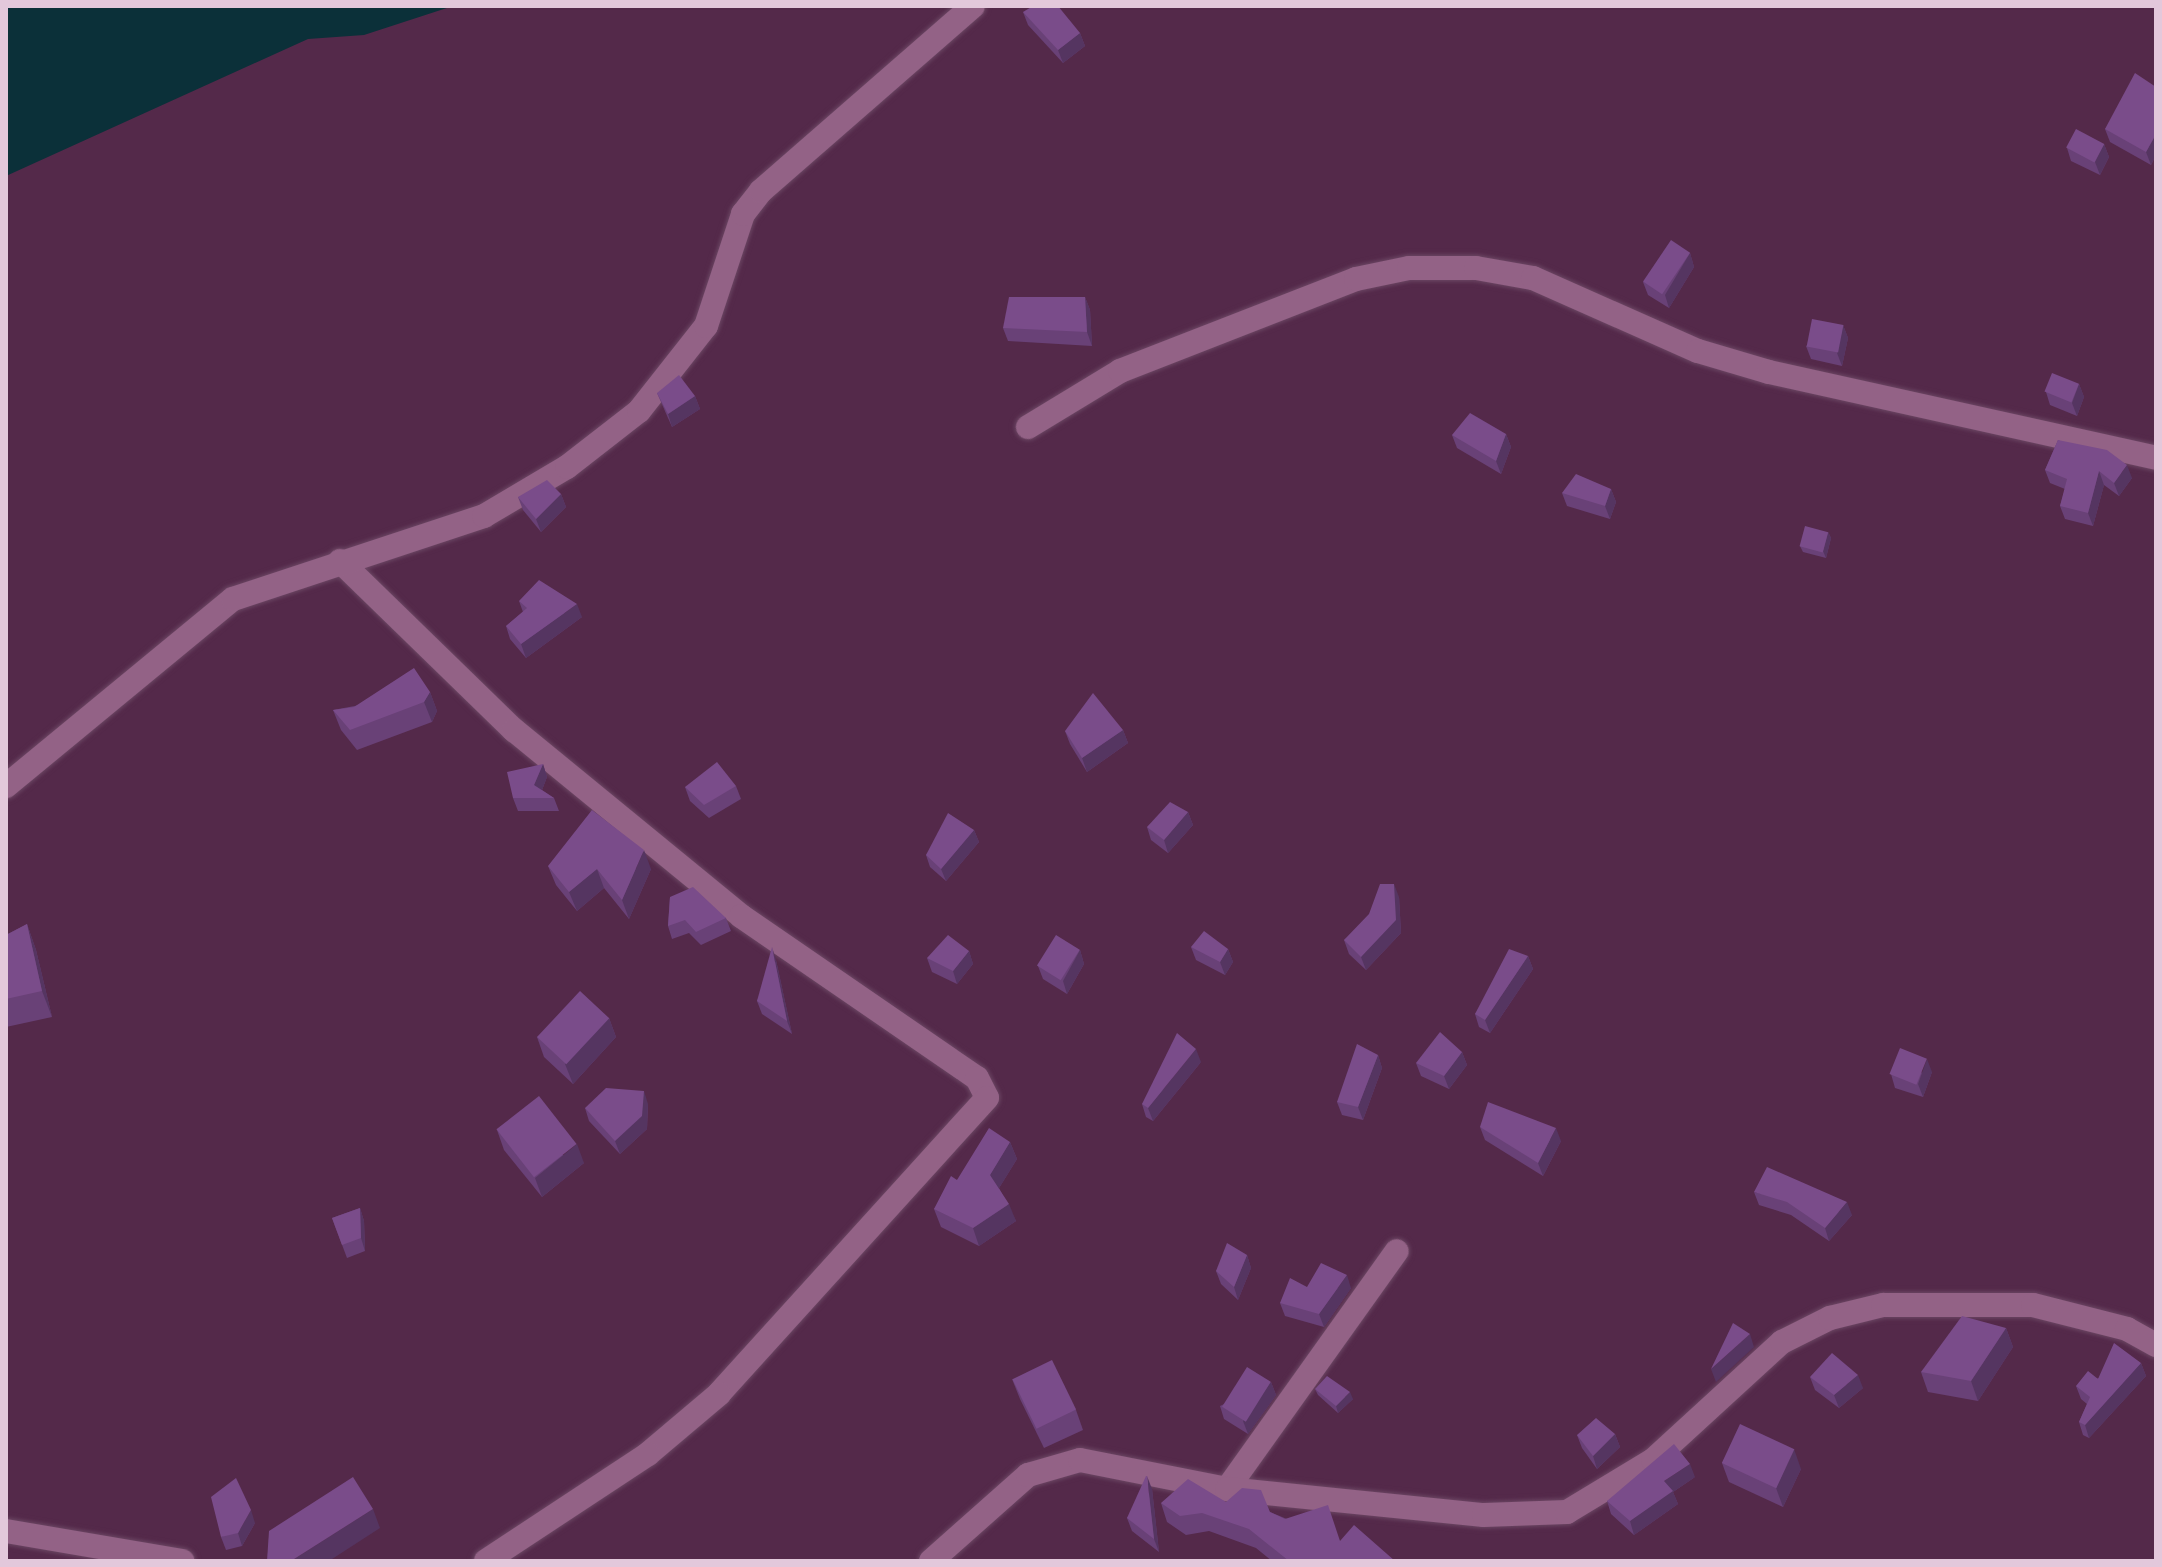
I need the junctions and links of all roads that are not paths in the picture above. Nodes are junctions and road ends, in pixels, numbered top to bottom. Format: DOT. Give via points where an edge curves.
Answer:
graph roads {
  1 [pos="973,6"];
  2 [pos="1028,427"];
  3 [pos="2156,458"];
  4 [pos="340,561"];
  5 [pos="6,786"];
  6 [pos="1397,1251"];
  7 [pos="2156,1345"];
  8 [pos="1227,1489"];
  9 [pos="6,1531"];
  10 [pos="182,1561"];
  11 [pos="486,1561"];
  12 [pos="931,1561"];
  1 -- 4 [label="street" via="761,191 743,214 706,326 639,411 517,500"];
  2 -- 3 [label="street" via="1120,371 1356,279 1409,268 1476,268 1533,278 1698,351 1769,372"];
  4 -- 5 [label="street" via="265,584 205,617"];
  4 -- 11 [label="street" via="514,730 741,916 977,1078 987,1098 719,1394 636,1462"];
  6 -- 8 [label="street"];
  7 -- 8 [label="street" via="2127,1329 2033,1305 1883,1305 1830,1318 1782,1342 1653,1460 1567,1512 1484,1515"];
  8 -- 12 [label="street" via="1122,1466 1051,1464 1028,1475"];
  9 -- 10 [label="street"];
}
